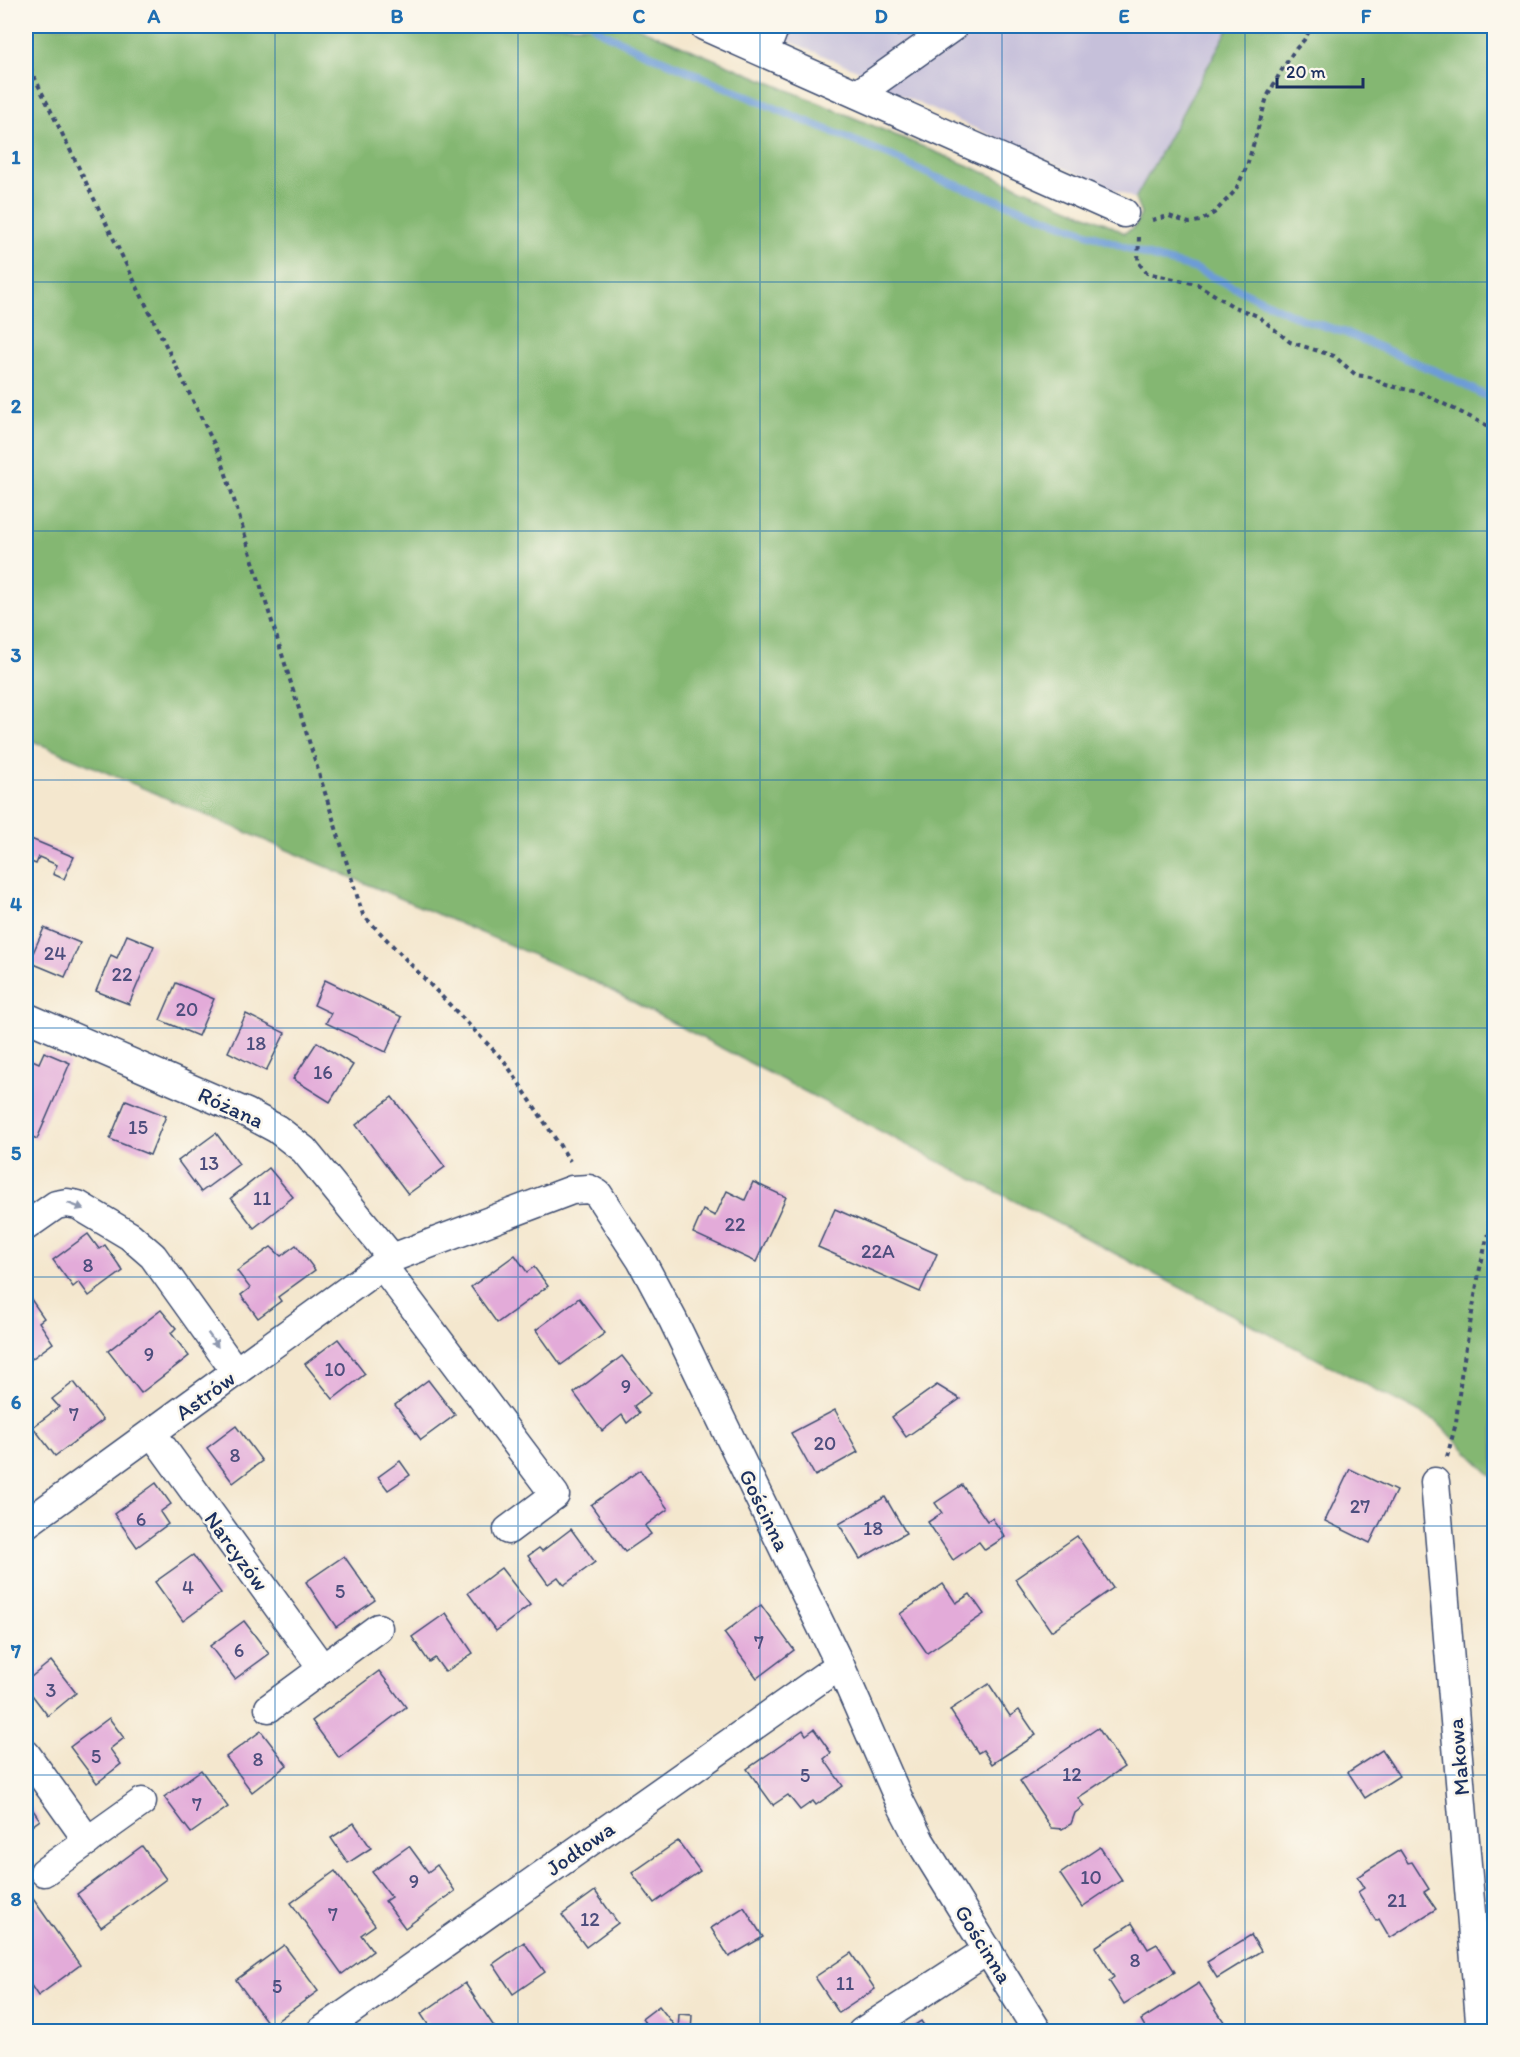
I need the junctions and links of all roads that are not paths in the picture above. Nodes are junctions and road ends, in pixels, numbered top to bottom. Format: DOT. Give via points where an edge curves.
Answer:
graph roads {
  1 [pos="704,26"];
  2 [pos="774,26"];
  3 [pos="954,26"];
  4 [pos="765,52"];
  5 [pos="858,94"];
  6 [pos="1132,217"];
  7 [pos="26,1017"];
  8 [pos="26,1226"];
  9 [pos="388,1261"];
  10 [pos="236,1372"];
  11 [pos="152,1433"];
  12 [pos="1435,1482"];
  13 [pos="26,1524"];
  14 [pos="508,1530"];
  15 [pos="378,1628"];
  16 [pos="840,1665"];
  17 [pos="323,1669"];
  18 [pos="269,1708"];
  19 [pos="26,1754"];
  20 [pos="142,1802"];
  21 [pos="88,1841"];
  22 [pos="44,1872"];
  23 [pos="988,1950"];
  24 [pos="320,2031"];
  25 [pos="862,2031"];
  26 [pos="1038,2031"];
  27 [pos="1481,2031"];
  1 -- 4 [label="street"];
  2 -- 4 [label="street"];
  3 -- 5 [label="street"];
  4 -- 5 [label="street"];
  5 -- 6 [label="street"];
  7 -- 9 [label="street, Różana" via="277,1129 304,1150"];
  8 -- 10 [label="street, one-way" via="56,1205 67,1203 78,1205 130,1236 153,1256"];
  9 -- 10 [label="street, Astrów"];
  9 -- 14 [label="street, Różana" via="555,1495"];
  9 -- 16 [label="street, Gościnna" via="572,1190 589,1189 598,1194 657,1289"];
  10 -- 11 [label="street, Astrów"];
  11 -- 13 [label="street, Astrów"];
  11 -- 17 [label="street, Narcyzów"];
  12 -- 27 [label="street, Makowa"];
  15 -- 17 [label="street"];
  16 -- 23 [label="street, Gościnna" via="920,1841"];
  16 -- 24 [label="street, Jodłowa"];
  17 -- 18 [label="street"];
  19 -- 21 [label="street"];
  20 -- 21 [label="street"];
  21 -- 22 [label="street"];
  23 -- 25 [label="street"];
  23 -- 26 [label="street, Gościnna"];
}
